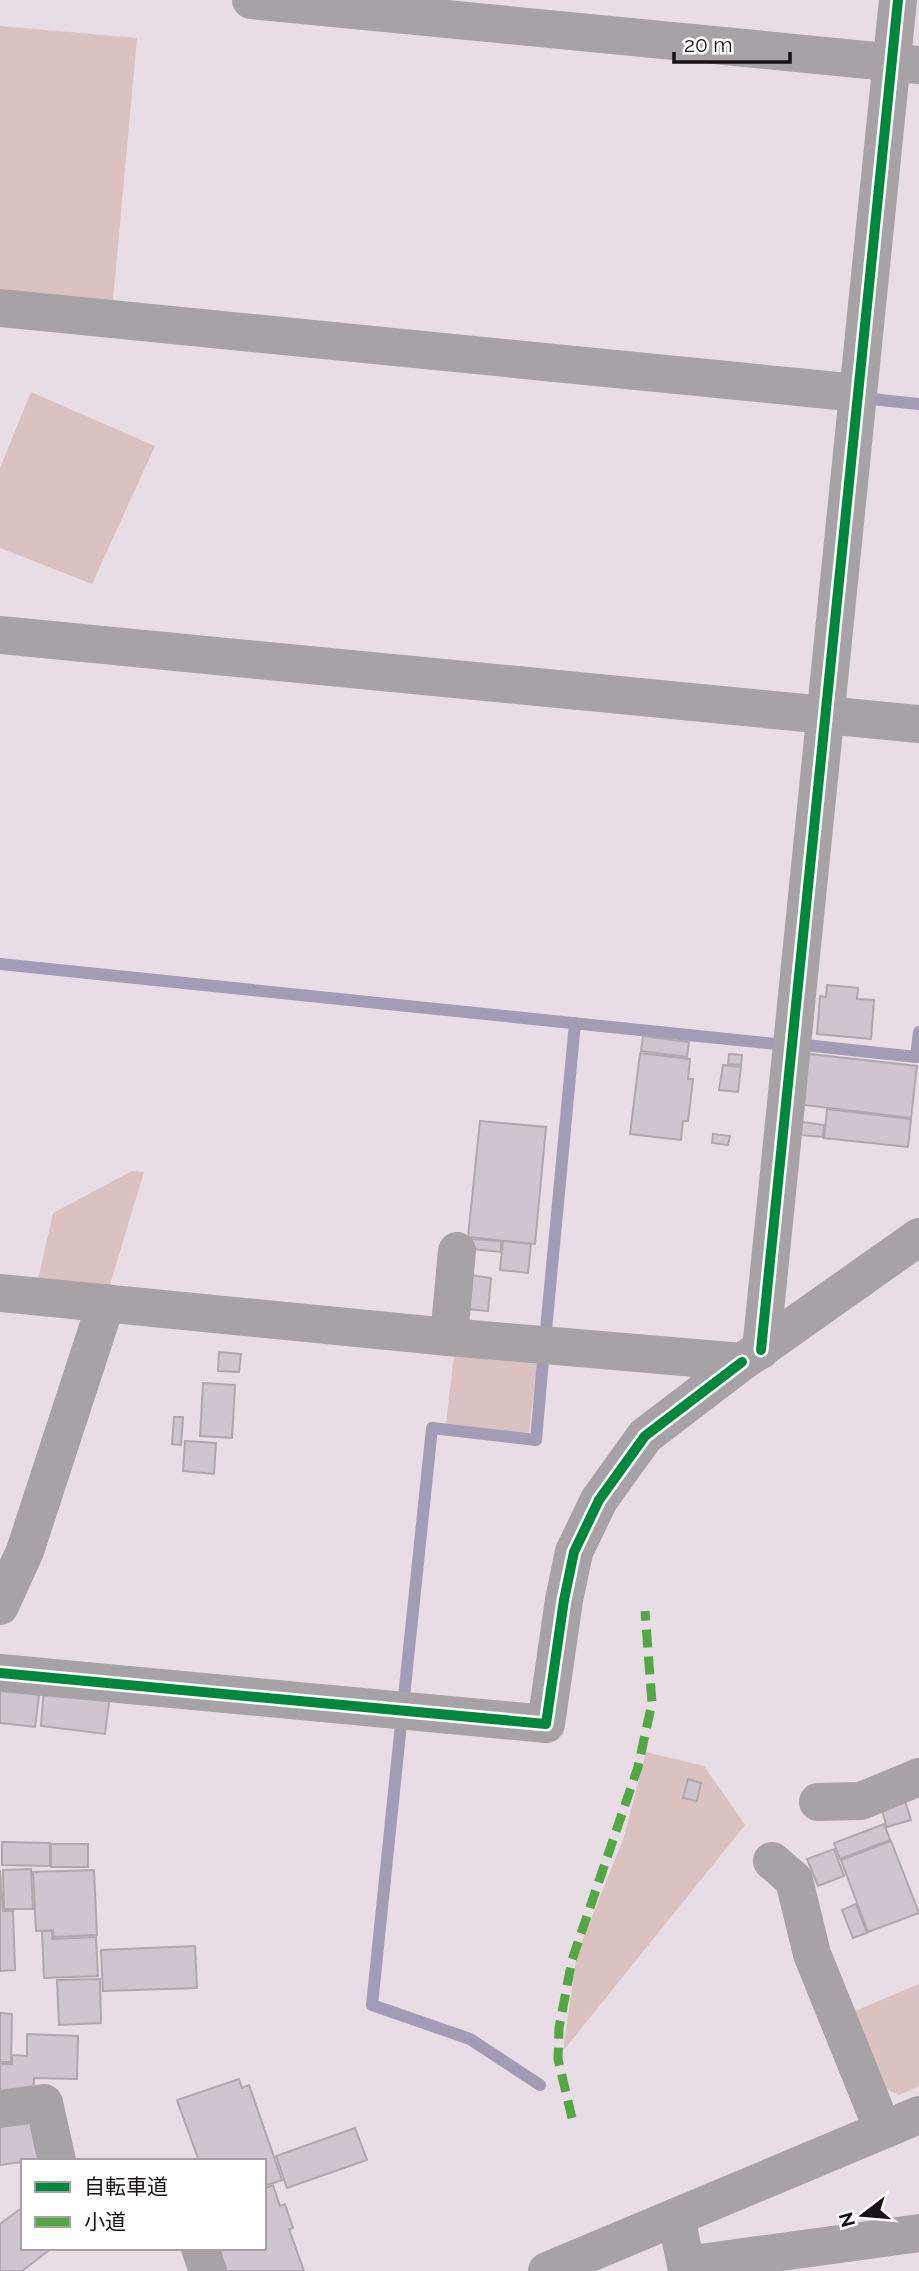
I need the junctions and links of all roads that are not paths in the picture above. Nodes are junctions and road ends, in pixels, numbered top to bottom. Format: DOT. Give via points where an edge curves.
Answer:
graph roads {
  1 [pos="251,0"];
  2 [pos="898,0"];
  3 [pos="905,64"];
  4 [pos="0,308"];
  5 [pos="858,393"];
  6 [pos="0,635"];
  7 [pos="825,713"];
  8 [pos="919,724"];
  9 [pos="919,1237"];
  10 [pos="457,1251"];
  11 [pos="0,1293"];
  12 [pos="106,1303"];
  13 [pos="449,1337"];
  14 [pos="751,1356"];
  15 [pos="0,1606"];
  16 [pos="0,1673"];
  17 [pos="919,1777"];
  18 [pos="818,1802"];
  19 [pos="772,1861"];
  20 [pos="0,2109"];
  21 [pos="919,2115"];
  22 [pos="883,2130"];
  23 [pos="57,2159"];
  24 [pos="676,2217"];
  25 [pos="919,2233"];
  26 [pos="201,2250"];
  27 [pos="823,2259"];
  28 [pos="208,2271"];
  29 [pos="547,2271"];
  1 -- 3 [label="street"];
  2 -- 3 [label="street"];
  3 -- 5 [label="street"];
  4 -- 5 [label="street"];
  5 -- 7 [label="street"];
  6 -- 7 [label="street"];
  7 -- 8 [label="street"];
  7 -- 14 [label="street"];
  9 -- 14 [label="street"];
  10 -- 13 [label="street"];
  11 -- 12 [label="street"];
  12 -- 13 [label="street"];
  12 -- 15 [label="street" via="25,1551"];
  13 -- 14 [label="street"];
  14 -- 16 [label="street" via="645,1436 599,1500 574,1552 546,1724"];
  17 -- 18 [label="street" via="861,1801"];
  19 -- 22 [label="street" via="794,1880 812,1954"];
  20 -- 23 [label="street" via="44,2103"];
  21 -- 22 [label="street"];
  22 -- 24 [label="street"];
  24 -- 27 [label="street" via="686,2265"];
  24 -- 29 [label="street"];
  25 -- 27 [label="street"];
  26 -- 28 [label="street"];
}
